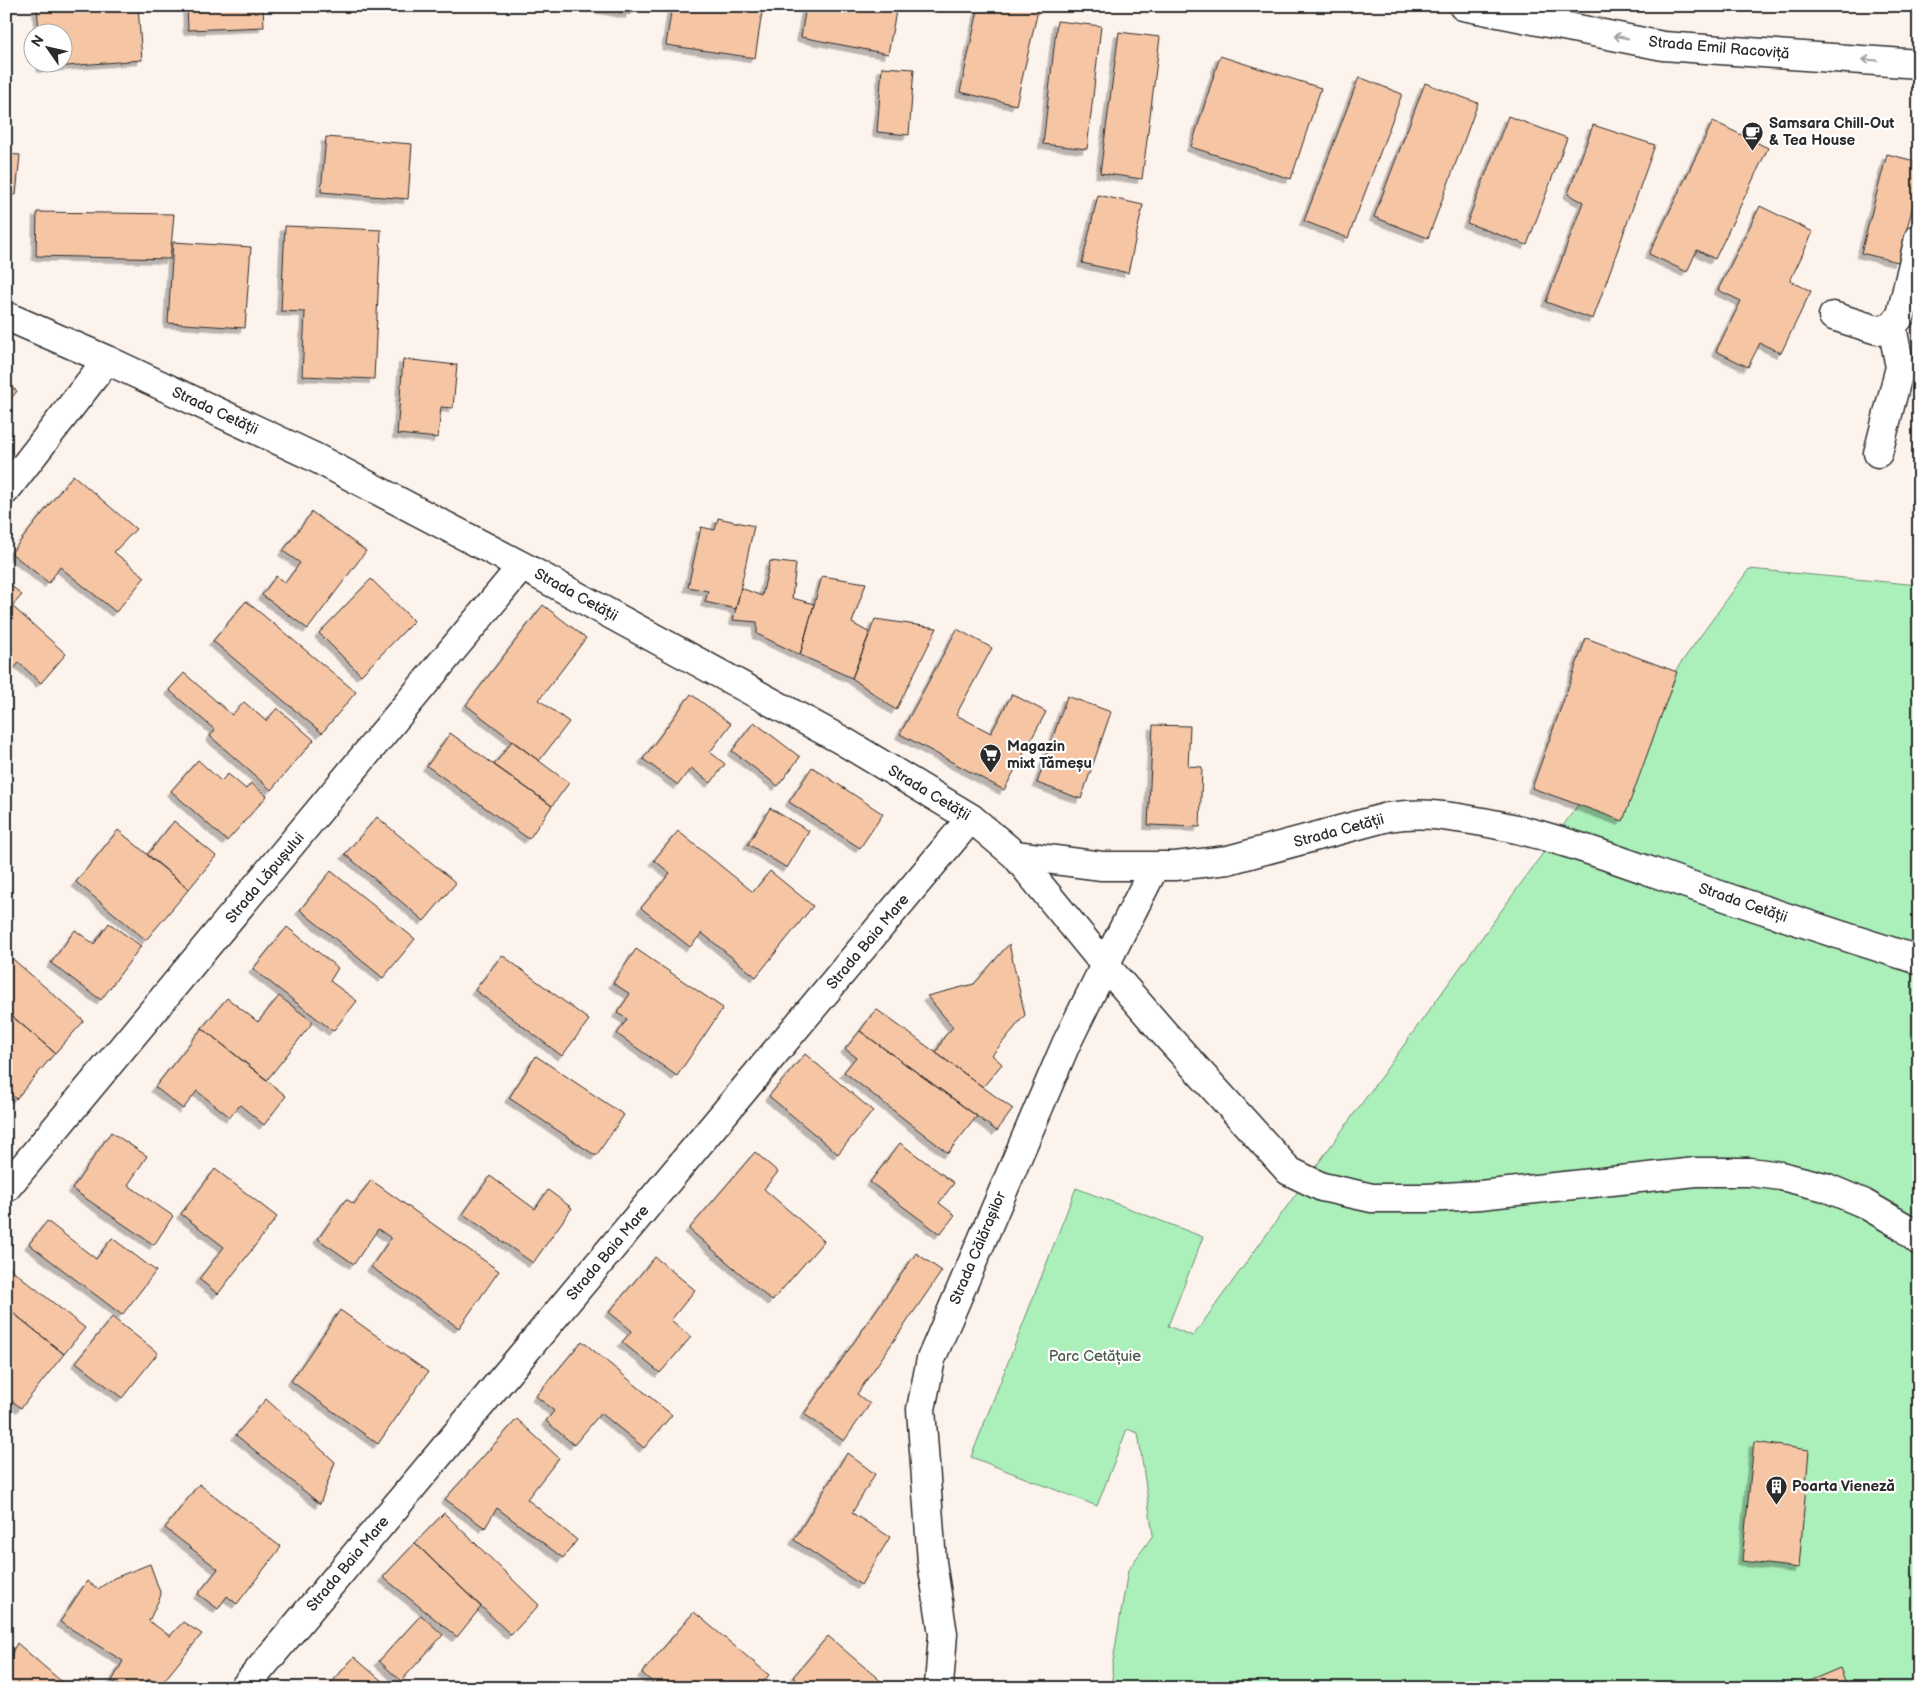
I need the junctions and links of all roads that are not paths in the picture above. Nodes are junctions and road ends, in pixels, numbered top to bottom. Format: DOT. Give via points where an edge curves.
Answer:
graph roads {
  1 [pos="1463,6"];
  2 [pos="1919,64"];
  3 [pos="1919,238"];
  4 [pos="6,316"];
  5 [pos="1833,316"];
  6 [pos="1892,328"];
  7 [pos="106,360"];
  8 [pos="1878,453"];
  9 [pos="6,490"];
  10 [pos="522,566"];
  11 [pos="971,818"];
  12 [pos="1015,855"];
  13 [pos="1155,866"];
  14 [pos="1919,960"];
  15 [pos="1105,965"];
  16 [pos="6,1188"];
  17 [pos="1919,1241"];
  18 [pos="244,1688"];
  19 [pos="940,1688"];
  2 -- 1 [label="street, Strada Emil Racoviță, one-way" via="1663,46"];
  3 -- 6 [label="street" via="1901,316"];
  4 -- 7 [label="street, Strada Cetății"];
  5 -- 6 [label="street" via="1876,330"];
  6 -- 8 [label="street" via="1900,367"];
  7 -- 9 [label="street"];
  7 -- 10 [label="street, Strada Cetății" via="314,457"];
  10 -- 11 [label="street, Strada Cetății" via="843,741"];
  10 -- 16 [label="street, Strada Lăpușului"];
  11 -- 12 [label="street, Strada Cetății"];
  11 -- 18 [label="street, Strada Baia Mare"];
  12 -- 13 [label="street, Strada Cetății" via="1102,866"];
  12 -- 15 [label="street"];
  13 -- 14 [label="street, Strada Cetății" via="1228,860 1388,817 1436,814 1549,837"];
  13 -- 15 [label="street, Strada Călărașilor"];
  15 -- 17 [label="street" via="1289,1171 1322,1187 1372,1198 1426,1198 1696,1172 1750,1172 1825,1187 1863,1203 1901,1225"];
  15 -- 19 [label="street, Strada Călărașilor" via="1066,1044 931,1359 921,1409 932,1562 943,1634"];
}
